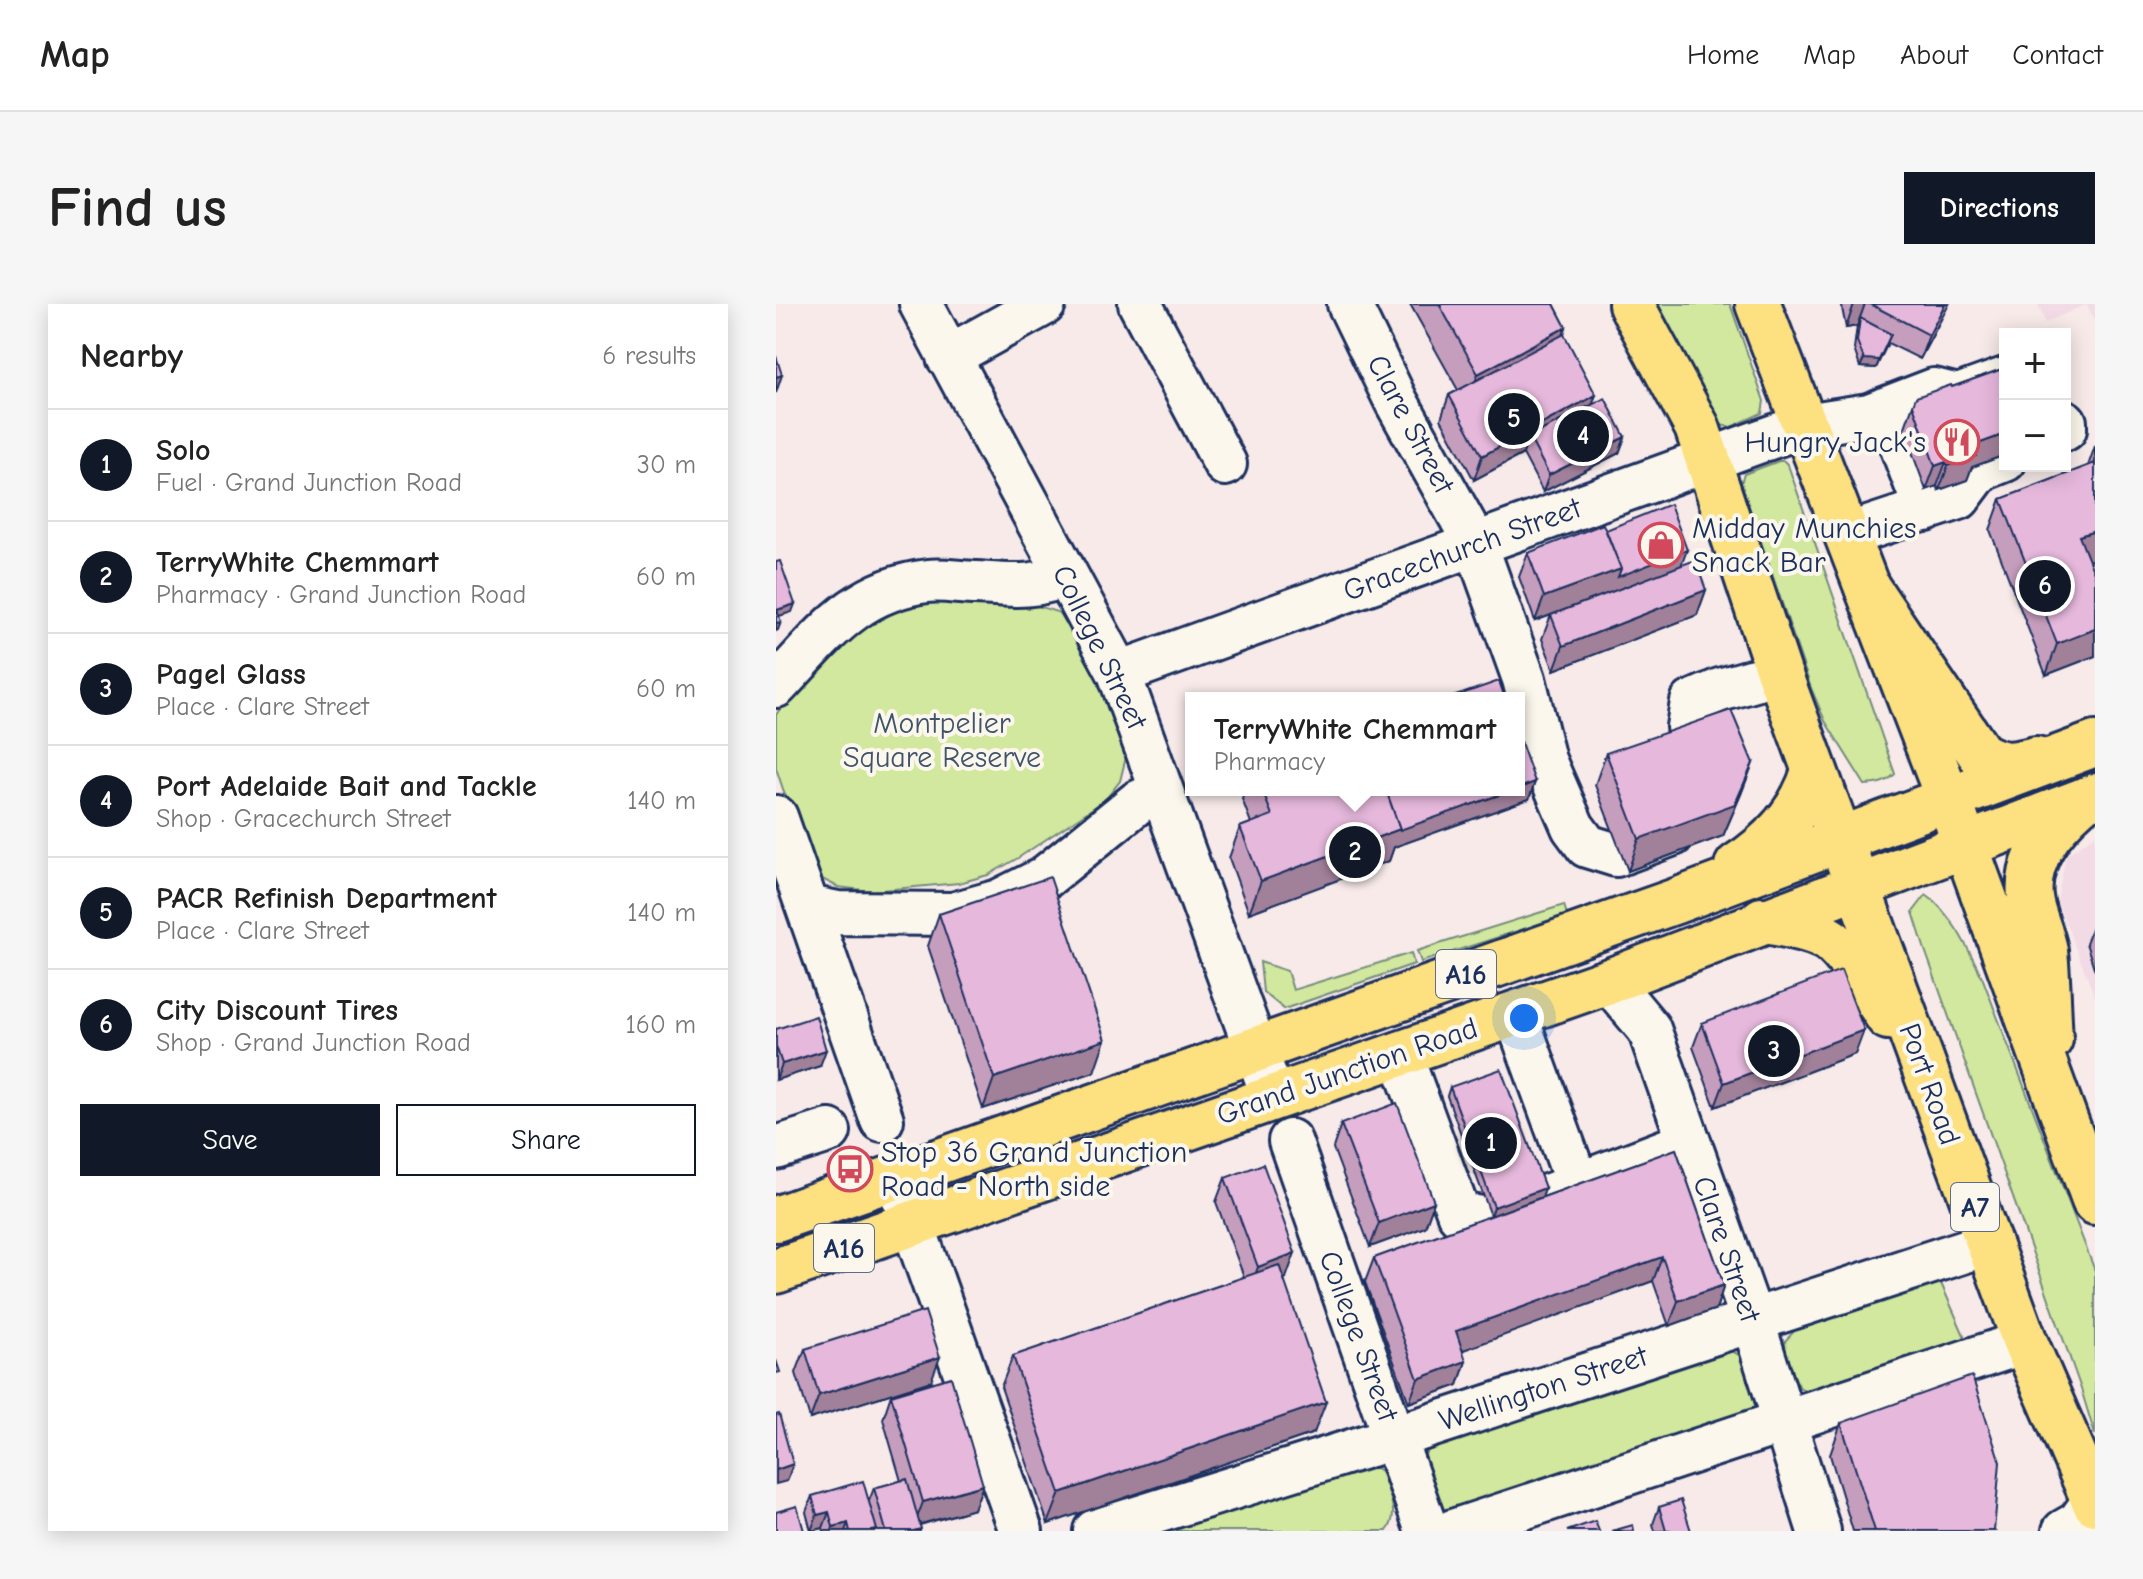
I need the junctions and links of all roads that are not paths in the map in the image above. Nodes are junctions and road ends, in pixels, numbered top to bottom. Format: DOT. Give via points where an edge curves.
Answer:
graph roads {
  1 [pos="921,304"];
  2 [pos="1044,304"];
  3 [pos="1140,304"];
  4 [pos="1349,304"];
  5 [pos="1631,304"];
  6 [pos="1758,304"];
  7 [pos="948,357"];
  8 [pos="1999,381"];
  9 [pos="1891,412"];
  10 [pos="1805,425"];
  11 [pos="1709,458"];
  12 [pos="1999,462"];
  13 [pos="1225,464"];
  14 [pos="1943,504"];
  15 [pos="1847,535"];
  16 [pos="1476,545"];
  17 [pos="1066,574"];
  18 [pos="1867,587"];
  19 [pos="1119,673"];
  20 [pos="1779,673"];
  21 [pos="776,686"];
  22 [pos="2087,746"];
  23 [pos="1814,771"];
  24 [pos="1162,791"];
  25 [pos="1948,798"];
  26 [pos="2088,798"];
  27 [pos="776,817"];
  28 [pos="1840,839"];
  29 [pos="1966,845"];
  30 [pos="1857,886"];
  31 [pos="1676,901"];
  32 [pos="808,907"];
  33 [pos="1762,920"];
  34 [pos="1609,981"];
  35 [pos="1515,1013"];
  36 [pos="1257,1048"];
  37 [pos="1400,1053"];
  38 [pos="1925,1072"];
  39 [pos="2053,1092"];
  40 [pos="1273,1097"];
  41 [pos="882,1120"];
  42 [pos="829,1131"];
  43 [pos="1290,1141"];
  44 [pos="1689,1142"];
  45 [pos="776,1148"];
  46 [pos="896,1177"];
  47 [pos="1577,1183"];
  48 [pos="2095,1202"];
  49 [pos="776,1219"];
  50 [pos="913,1225"];
  51 [pos="1990,1243"];
  52 [pos="776,1271"];
  53 [pos="1752,1319"];
  54 [pos="2025,1342"];
  55 [pos="1784,1420"];
  56 [pos="1396,1437"];
  57 [pos="2094,1502"];
  58 [pos="1021,1531"];
  59 [pos="1095,1531"];
  60 [pos="1427,1531"];
  61 [pos="1453,1531"];
  62 [pos="1819,1531"];
  63 [pos="2064,1531"];
  1 -- 7 [label="street, College Street"];
  2 -- 7 [label="street"];
  3 -- 13 [label="street"];
  4 -- 16 [label="street, Clare Street"];
  5 -- 11 [label="main road, A7"];
  6 -- 10 [label="main road"];
  7 -- 17 [label="street, College Street"];
  8 -- 9 [label="street, Gracechurch Street" via="1958,396 1934,390"];
  9 -- 10 [label="street, Gracechurch Street"];
  9 -- 14 [label="street"];
  10 -- 11 [label="street, Gracechurch Street"];
  10 -- 15 [label="main road"];
  11 -- 16 [label="street, Gracechurch Street"];
  11 -- 20 [label="main road, A7"];
  12 -- 14 [label="street" via="1980,470"];
  14 -- 15 [label="street"];
  15 -- 18 [label="main road"];
  16 -- 19 [label="street, Gracechurch Street"];
  16 -- 20 [label="street, Clare Street" via="1524,679 1544,760 1573,827 1587,846 1616,855 1708,820 1715,795 1688,727 1692,702"];
  17 -- 19 [label="street, College Street"];
  17 -- 21 [label="street" via="1032,586 928,581 880,593 840,617"];
  18 -- 22 [label="main road" via="1980,754 2011,765"];
  18 -- 25 [label="main road"];
  19 -- 24 [label="street, College Street"];
  20 -- 23 [label="main road, A7"];
  22 -- 25 [label="main road, Grand Junction Road / A16"];
  23 -- 28 [label="main road, A7"];
  23 -- 31 [label="main road" via="1792,817 1757,853"];
  24 -- 32 [label="street" via="1138,802 1043,879 999,901 953,914 838,913"];
  24 -- 36 [label="street, College Street"];
  25 -- 28 [label="main road, Grand Junction Road / A16"];
  25 -- 29 [label="main road"];
  26 -- 29 [label="main road, Grand Junction Road / A16"];
  26 -- 39 [label="main road" via="2043,842 2029,896 2044,949"];
  27 -- 32 [label="street"];
  28 -- 30 [label="main road, A7"];
  28 -- 31 [label="main road, Grand Junction Road / A16"];
  29 -- 30 [label="main road, Grand Junction Road / A16"];
  29 -- 39 [label="main road"];
  30 -- 33 [label="main road, Grand Junction Road / A16"];
  30 -- 38 [label="main road, Port Road / A7"];
  31 -- 36 [label="main road, Grand Junction Road / A16"];
  32 -- 41 [label="street"];
  33 -- 34 [label="main road, Grand Junction Road / A16"];
  33 -- 38 [label="main road" via="1830,940"];
  34 -- 35 [label="main road, Grand Junction Road / A16"];
  34 -- 44 [label="street, Clare Street" via="1649,1029"];
  35 -- 37 [label="main road, Grand Junction Road / A16"];
  35 -- 47 [label="street"];
  36 -- 40 [label="street, College Street"];
  36 -- 46 [label="main road, Grand Junction Road / A16"];
  37 -- 40 [label="main road, Grand Junction Road / A16"];
  37 -- 47 [label="street" via="1459,1214 1487,1219"];
  38 -- 51 [label="main road, Port Road / A7"];
  39 -- 48 [label="main road"];
  40 -- 50 [label="main road, Grand Junction Road / A16"];
  42 -- 45 [label="street"];
  43 -- 56 [label="street, College Street"];
  44 -- 47 [label="street"];
  44 -- 53 [label="street, Clare Street"];
  46 -- 49 [label="main road, Grand Junction Road / A16"];
  46 -- 50 [label="street"];
  50 -- 52 [label="main road, Grand Junction Road / A16"];
  50 -- 58 [label="street"];
  51 -- 53 [label="street, Wellington Street"];
  51 -- 54 [label="main road, Port Road / A7"];
  53 -- 55 [label="street, Clare Street"];
  53 -- 56 [label="street, Wellington Street"];
  54 -- 55 [label="street"];
  54 -- 57 [label="main road, Port Road / A7"];
  55 -- 61 [label="street"];
  55 -- 62 [label="street, Clare Street"];
  56 -- 59 [label="street, Wellington Street"];
  56 -- 60 [label="street, College Street"];
  57 -- 63 [label="street"];
}
